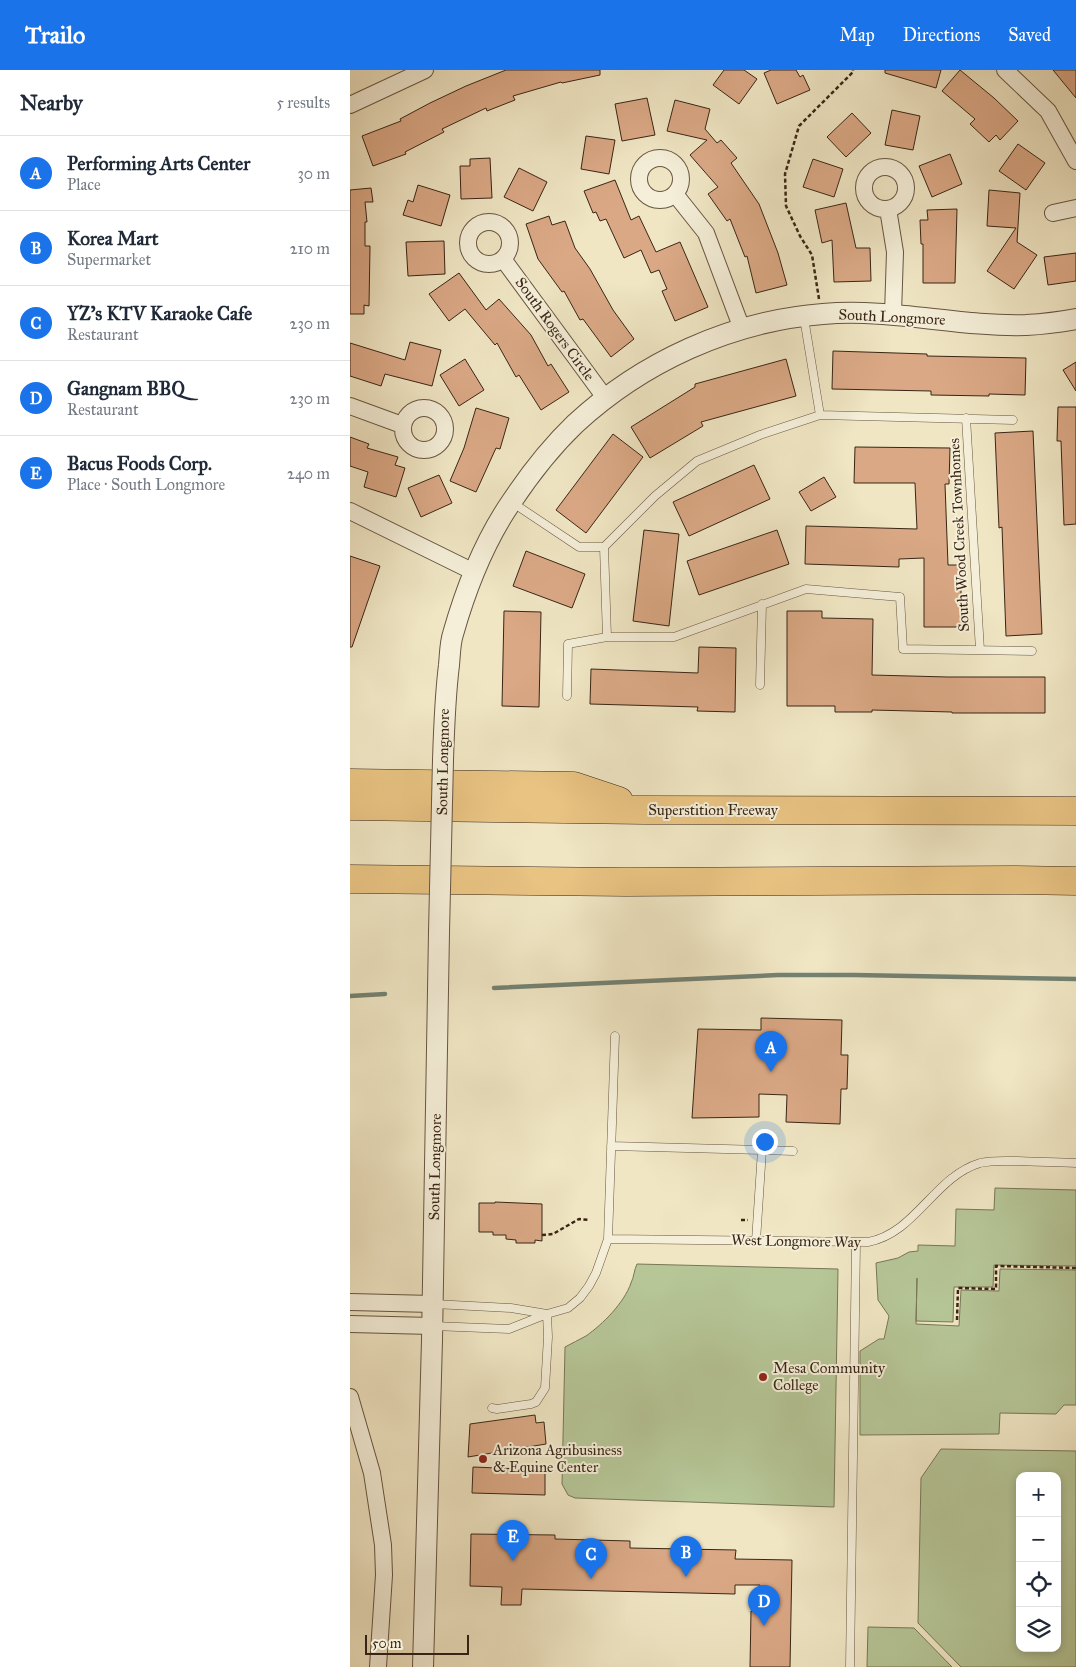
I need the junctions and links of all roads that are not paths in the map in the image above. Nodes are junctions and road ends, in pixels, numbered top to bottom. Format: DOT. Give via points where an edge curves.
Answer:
graph roads {
  1 [pos="425,70"];
  2 [pos="1005,70"];
  3 [pos="350,105"];
  4 [pos="1076,161"];
  5 [pos="675,194"];
  6 [pos="1076,208"];
  7 [pos="888,209"];
  8 [pos="1053,213"];
  9 [pos="503,259"];
  10 [pos="893,314"];
  11 [pos="812,315"];
  12 [pos="1076,319"];
  13 [pos="742,329"];
  14 [pos="606,399"];
  15 [pos="350,406"];
  16 [pos="820,415"];
  17 [pos="966,418"];
  18 [pos="1013,420"];
  19 [pos="402,425"];
  20 [pos="511,502"];
  21 [pos="350,511"];
  22 [pos="604,547"];
  23 [pos="474,572"];
  24 [pos="762,604"];
  25 [pos="607,636"];
  26 [pos="980,650"];
  27 [pos="1032,651"];
  28 [pos="760,685"];
  29 [pos="567,696"];
  30 [pos="350,783"];
  31 [pos="350,806"];
  32 [pos="644,810"];
  33 [pos="1076,810"];
  34 [pos="350,879"];
  35 [pos="1014,880"];
  36 [pos="1076,881"];
  37 [pos="626,882"];
  38 [pos="1076,885"];
  39 [pos="350,896"];
  40 [pos="615,1036"];
  41 [pos="611,1146"];
  42 [pos="762,1150"];
  43 [pos="793,1151"];
  44 [pos="1076,1163"];
  45 [pos="608,1239"];
  46 [pos="756,1241"];
  47 [pos="856,1243"];
  48 [pos="350,1302"];
  49 [pos="433,1304"];
  50 [pos="546,1314"];
  51 [pos="350,1324"];
  52 [pos="432,1326"];
  53 [pos="350,1397"];
  54 [pos="492,1408"];
  55 [pos="378,1667"];
  56 [pos="423,1667"];
  57 [pos="850,1667"];
  1 -- 3 [label="street"];
  2 -- 4 [label="street" via="1048,111"];
  5 -- 13 [label="street" via="706,233"];
  6 -- 8 [label="street"];
  7 -- 10 [label="street" via="895,252"];
  9 -- 14 [label="street, South Rogers Circle"];
  10 -- 11 [label="street, South Longmore" via="846,312"];
  10 -- 12 [label="street, South Longmore" via="1025,325"];
  11 -- 13 [label="street, South Longmore"];
  11 -- 16 [label="lane"];
  13 -- 14 [label="street, South Longmore" via="669,358"];
  14 -- 20 [label="street, South Longmore" via="574,425"];
  15 -- 19 [label="street"];
  16 -- 17 [label="lane"];
  16 -- 22 [label="lane" via="697,461 655,496"];
  17 -- 18 [label="lane"];
  17 -- 26 [label="lane, South Wood Creek Townhomes"];
  20 -- 22 [label="lane" via="579,547"];
  20 -- 23 [label="street, South Longmore"];
  21 -- 23 [label="street"];
  22 -- 25 [label="lane"];
  23 -- 49 [label="street, South Longmore, bridge" via="452,636 444,703"];
  24 -- 25 [label="lane" via="674,637"];
  24 -- 26 [label="lane" via="806,589 900,597 902,649"];
  24 -- 28 [label="lane"];
  25 -- 29 [label="lane" via="568,644"];
  26 -- 27 [label="lane"];
  30 -- 32 [label="highway" via="574,786"];
  31 -- 32 [label="highway, Superstition Freeway"];
  32 -- 33 [label="highway, Superstition Freeway"];
  34 -- 37 [label="highway"];
  35 -- 36 [label="highway"];
  35 -- 37 [label="highway"];
  35 -- 38 [label="highway"];
  37 -- 39 [label="highway"];
  40 -- 41 [label="lane"];
  41 -- 42 [label="lane"];
  41 -- 45 [label="lane"];
  42 -- 43 [label="lane"];
  42 -- 46 [label="lane"];
  44 -- 47 [label="lane, West Longmore Way" via="981,1163 946,1184 901,1228 878,1240"];
  45 -- 46 [label="lane, West Longmore Way"];
  45 -- 50 [label="lane" via="590,1286 568,1308"];
  46 -- 47 [label="lane, West Longmore Way"];
  47 -- 57 [label="lane"];
  48 -- 49 [label="street"];
  49 -- 50 [label="lane" via="511,1308"];
  49 -- 52 [label="street, South Longmore"];
  50 -- 52 [label="lane" via="509,1329"];
  50 -- 54 [label="lane" via="546,1388 531,1404"];
  51 -- 52 [label="street"];
  52 -- 56 [label="street, South Longmore"];
  53 -- 55 [label="street" via="372,1473 383,1545"];
}
